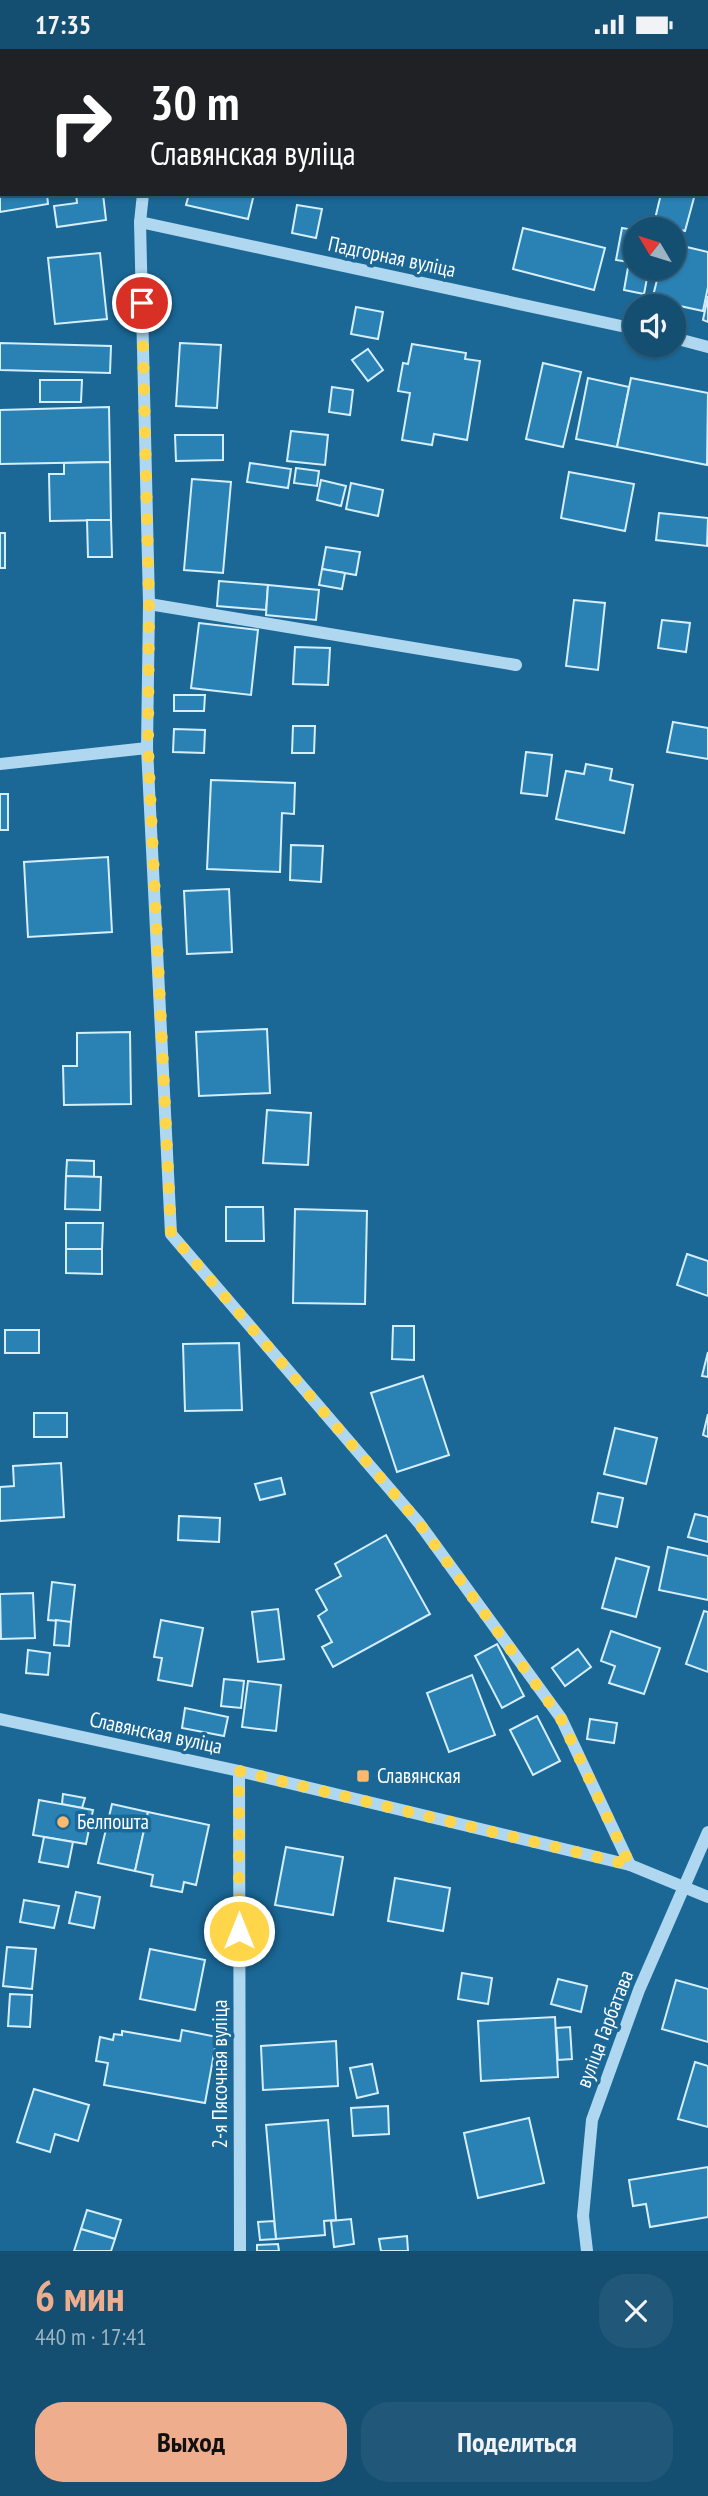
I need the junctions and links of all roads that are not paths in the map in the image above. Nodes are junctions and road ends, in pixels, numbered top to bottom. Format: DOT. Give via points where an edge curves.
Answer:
graph roads {
  1 [pos="143,196"];
  2 [pos="140,222"];
  3 [pos="623,326"];
  4 [pos="686,341"];
  5 [pos="708,347"];
  6 [pos="149,604"];
  7 [pos="516,665"];
  8 [pos="148,748"];
  9 [pos="0,764"];
  10 [pos="0,1719"];
  11 [pos="239,1771"];
  12 [pos="708,1832"];
  13 [pos="630,1865"];
  14 [pos="684,1888"];
  15 [pos="708,1897"];
  16 [pos="240,2251"];
  17 [pos="587,2251"];
  1 -- 2 [label="street"];
  2 -- 3 [label="street, Падгорная вуліца"];
  2 -- 6 [label="street"];
  4 -- 5 [label="street"];
  6 -- 7 [label="street"];
  6 -- 8 [label="street"];
  8 -- 9 [label="street"];
  8 -- 13 [label="street" via="171,1234 419,1523 561,1719"];
  10 -- 11 [label="street, Славянская вуліца"];
  11 -- 13 [label="street, Славянская вуліца"];
  11 -- 16 [label="street, 2-я Пясочная вуліца"];
  12 -- 14 [label="street, вуліца Гарбатава"];
  13 -- 14 [label="street, Славянская вуліца"];
  14 -- 15 [label="street, Славянская вуліца"];
  14 -- 17 [label="street, вуліца Гарбатава" via="639,1990 592,2120 583,2216"];
}
